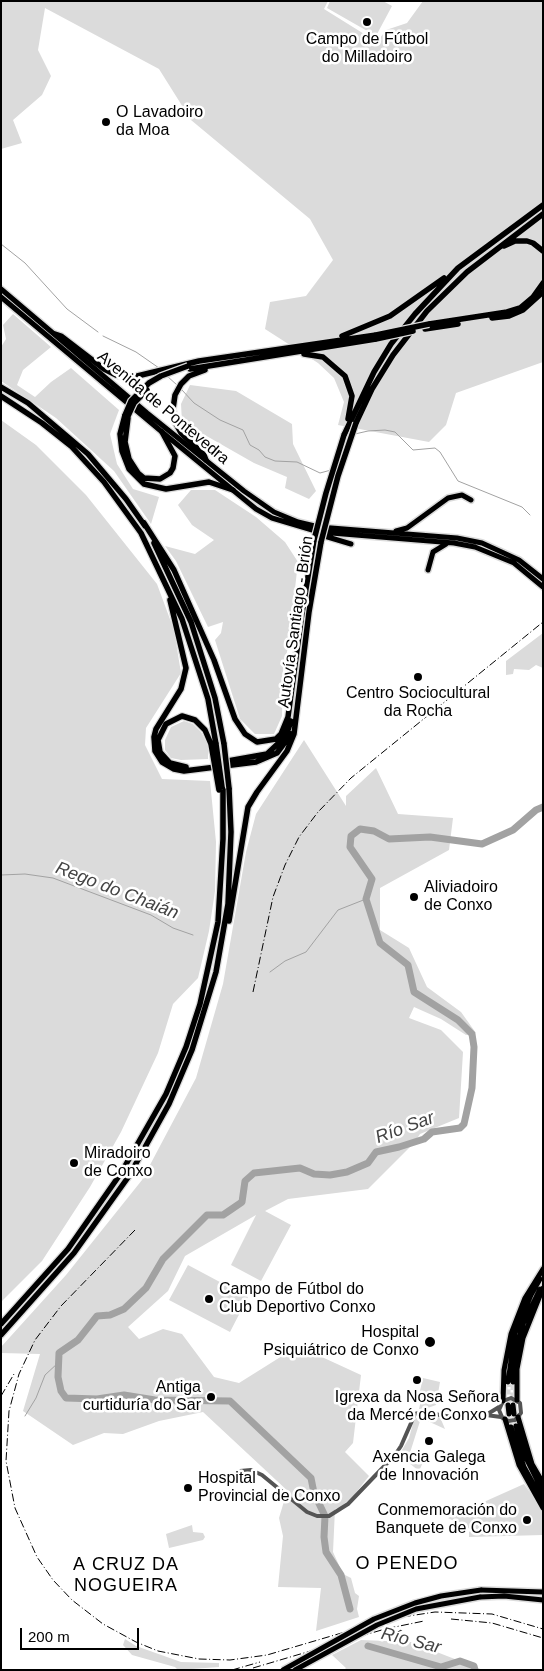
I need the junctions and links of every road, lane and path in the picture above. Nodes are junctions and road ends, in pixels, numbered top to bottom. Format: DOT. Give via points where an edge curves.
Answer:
graph roads {
  1 [pos="543,205"];
  2 [pos="543,214"];
  3 [pos="543,251"];
  4 [pos="491,252"];
  5 [pos="458,268"];
  6 [pos="543,283"];
  7 [pos="1,289"];
  8 [pos="543,292"];
  9 [pos="1,297"];
  10 [pos="427,327"];
  11 [pos="55,334"];
  12 [pos="376,337"];
  13 [pos="326,341"];
  14 [pos="294,353"];
  15 [pos="189,368"];
  16 [pos="1,387"];
  17 [pos="1,396"];
  18 [pos="127,415"];
  19 [pos="347,426"];
  20 [pos="162,432"];
  21 [pos="206,460"];
  22 [pos="233,490"];
  23 [pos="471,500"];
  24 [pos="144,523"];
  25 [pos="319,529"];
  26 [pos="307,530"];
  27 [pos="392,533"];
  28 [pos="454,543"];
  29 [pos="352,544"];
  30 [pos="428,570"];
  31 [pos="543,579"];
  32 [pos="166,583"];
  33 [pos="543,587"];
  34 [pos="294,684"];
  35 [pos="295,725"];
  36 [pos="214,744"];
  37 [pos="224,789"];
  38 [pos="216,972"];
  39 [pos="543,1269"];
  40 [pos="543,1275"];
  41 [pos="543,1286"];
  42 [pos="1,1324"];
  43 [pos="1,1335"];
  44 [pos="512,1383"];
  45 [pos="503,1401"];
  46 [pos="513,1403"];
  47 [pos="499,1407"];
  48 [pos="486,1415"];
  49 [pos="514,1415"];
  50 [pos="503,1418"];
  51 [pos="240,1471"];
  52 [pos="543,1483"];
  53 [pos="543,1492"];
  54 [pos="543,1501"];
  55 [pos="543,1508"];
  56 [pos="543,1592"];
  57 [pos="542,1600"];
  58 [pos="283,1670"];
  59 [pos="295,1670"];
  1 -- 5 [label="highway, Autovía Santiago - Brión"];
  2 -- 4 [label="highway, Autovía Santiago - Brión"];
  3 -- 4 [label="highway" via="533,243 521,240"];
  4 -- 35 [label="highway, Autovía Santiago - Brión, bridge" via="454,283 418,321 382,373 356,423 321,542"];
  5 -- 13 [label="highway" via="390,316 354,333"];
  5 -- 19 [label="highway, Autovía Santiago - Brión" via="391,344"];
  6 -- 10 [label="highway" via="520,308"];
  7 -- 11 [label="highway, Avenida de Pontevedra"];
  8 -- 10 [label="highway" via="523,310 509,316"];
  9 -- 20 [label="highway, Avenida de Pontevedra"];
  10 -- 12 [label="highway, bridge"];
  11 -- 15 [label="highway, bridge" via="116,375 140,377"];
  11 -- 21 [label="highway, Avenida de Pontevedra"];
  12 -- 13 [label="highway"];
  12 -- 14 [label="highway"];
  13 -- 15 [label="highway" via="218,359"];
  14 -- 15 [label="highway"];
  14 -- 19 [label="highway" via="323,357 345,376 352,396"];
  15 -- 18 [label="highway, bridge" via="149,388"];
  15 -- 21 [label="highway" via="174,401 173,414 176,426"];
  16 -- 24 [label="highway" via="41,413 88,454"];
  17 -- 32 [label="highway" via="71,446 96,473 129,514"];
  18 -- 20 [label="highway" via="125,442 129,459 144,478 166,477 173,468 175,456"];
  18 -- 22 [label="highway" via="120,434 122,451 129,469 144,484 166,489 209,482"];
  19 -- 34 [label="highway, Autovía Santiago - Brión, bridge" via="314,540"];
  20 -- 22 [label="highway, Avenida de Pontevedra"];
  21 -- 25 [label="highway, Avenida de Pontevedra" via="274,512"];
  22 -- 26 [label="highway, Avenida de Pontevedra" via="272,518"];
  23 -- 27 [label="highway" via="462,496 448,498 406,528"];
  24 -- 34 [label="highway" via="174,570 244,734 257,742 264,742 281,734"];
  24 -- 37 [label="highway, bridge" via="191,622 215,698 224,744"];
  25 -- 26 [label="highway, Avenida de Pontevedra"];
  25 -- 27 [label="highway"];
  25 -- 28 [label="highway"];
  26 -- 29 [label="highway"];
  27 -- 31 [label="highway" via="482,543 520,560"];
  28 -- 30 [label="highway" via="436,548"];
  28 -- 33 [label="highway" via="505,558"];
  32 -- 35 [label="highway" via="186,668 181,689 156,729 155,751 162,762 184,771 256,762 283,748"];
  32 -- 36 [label="highway" via="182,619 208,699"];
  34 -- 36 [label="highway" via="291,720 286,736 268,754 185,767 166,759 158,746 161,730 182,716 195,720"];
  35 -- 38 [label="highway" via="287,751 248,807 232,904"];
  36 -- 37 [label="highway, bridge"];
  37 -- 38 [label="highway" via="230,885"];
  37 -- 42 [label="highway" via="222,886 213,952 197,1013 166,1094 121,1172 68,1249"];
  38 -- 43 [label="highway" via="192,1050 169,1104 129,1176 74,1253"];
  39 -- 45 [label="highway" via="514,1324 505,1363"];
  40 -- 44 [label="highway" via="515,1333"];
  41 -- 44 [label="highway" via="523,1338"];
  44 -- 46 [label="highway"];
  45 -- 46 [label="street" via="511,1398"];
  45 -- 47 [label="street"];
  46 -- 49 [label="highway"];
  46 -- 49 [label="street" via="522,1410"];
  47 -- 48 [label="street"];
  47 -- 50 [label="street"];
  48 -- 50 [label="street"];
  48 -- 51 [label="street" via="465,1418 422,1412 415,1414 395,1455 339,1512 323,1516 307,1512 262,1474"];
  49 -- 50 [label="street" via="512,1421"];
  49 -- 52 [label="highway" via="532,1464"];
  50 -- 55 [label="highway" via="519,1465"];
  53 -- 54 [label="highway" via="514,1426 524,1467"];
  56 -- 58 [label="highway, bridge" via="481,1590 424,1601 374,1619"];
  57 -- 59 [label="highway, bridge" via="480,1597 408,1612 377,1625"];
}
